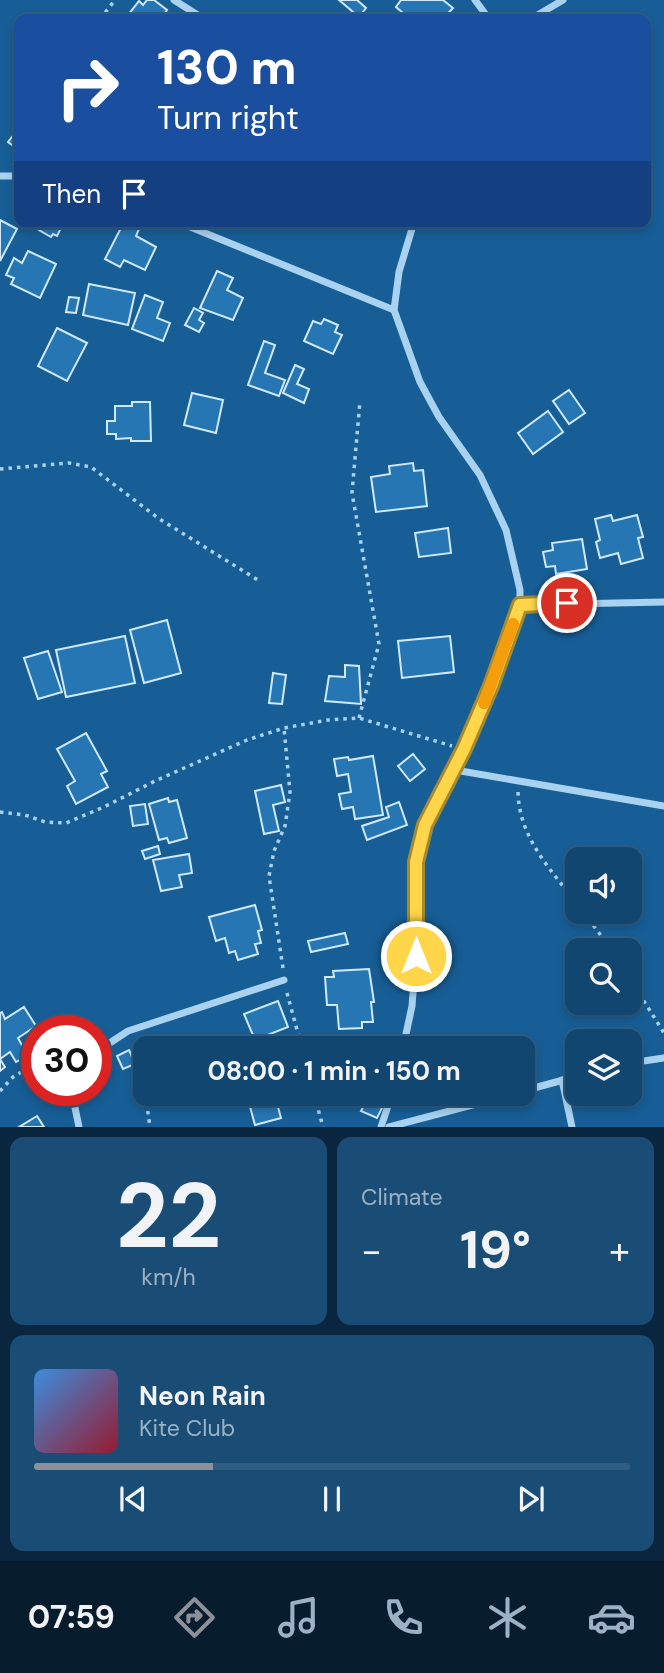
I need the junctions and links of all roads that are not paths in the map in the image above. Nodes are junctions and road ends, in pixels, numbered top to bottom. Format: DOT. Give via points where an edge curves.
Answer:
graph roads {
  1 [pos="174,0"];
  2 [pos="563,0"];
  3 [pos="196,14"];
  4 [pos="539,14"];
  5 [pos="193,228"];
  6 [pos="412,228"];
  7 [pos="394,310"];
  8 [pos="664,602"];
  9 [pos="520,605"];
  10 [pos="455,770"];
  11 [pos="664,806"];
  12 [pos="284,980"];
  13 [pos="406,1036"];
  14 [pos="112,1042"];
  15 [pos="664,1058"];
  16 [pos="642,1061"];
  17 [pos="565,1079"];
  18 [pos="562,1080"];
  19 [pos="535,1088"];
  20 [pos="75,1106"];
  21 [pos="388,1106"];
  22 [pos="469,1106"];
  23 [pos="79,1127"];
  24 [pos="381,1127"];
  25 [pos="389,1127"];
  26 [pos="572,1127"];
  1 -- 3 [label="street"];
  2 -- 4 [label="street"];
  5 -- 7 [label="street"];
  6 -- 7 [label="street"];
  7 -- 9 [label="street" via="420,382 480,475 506,530"];
  8 -- 9 [label="street"];
  9 -- 10 [label="street"];
  10 -- 11 [label="street"];
  10 -- 13 [label="street" via="425,825 416,862 416,956"];
  12 -- 14 [label="street" via="128,1031"];
  15 -- 16 [label="street"];
  17 -- 18 [label="street"];
  18 -- 19 [label="street"];
  18 -- 26 [label="street"];
  20 -- 23 [label="street"];
  21 -- 24 [label="street"];
  22 -- 25 [label="street"];
}
